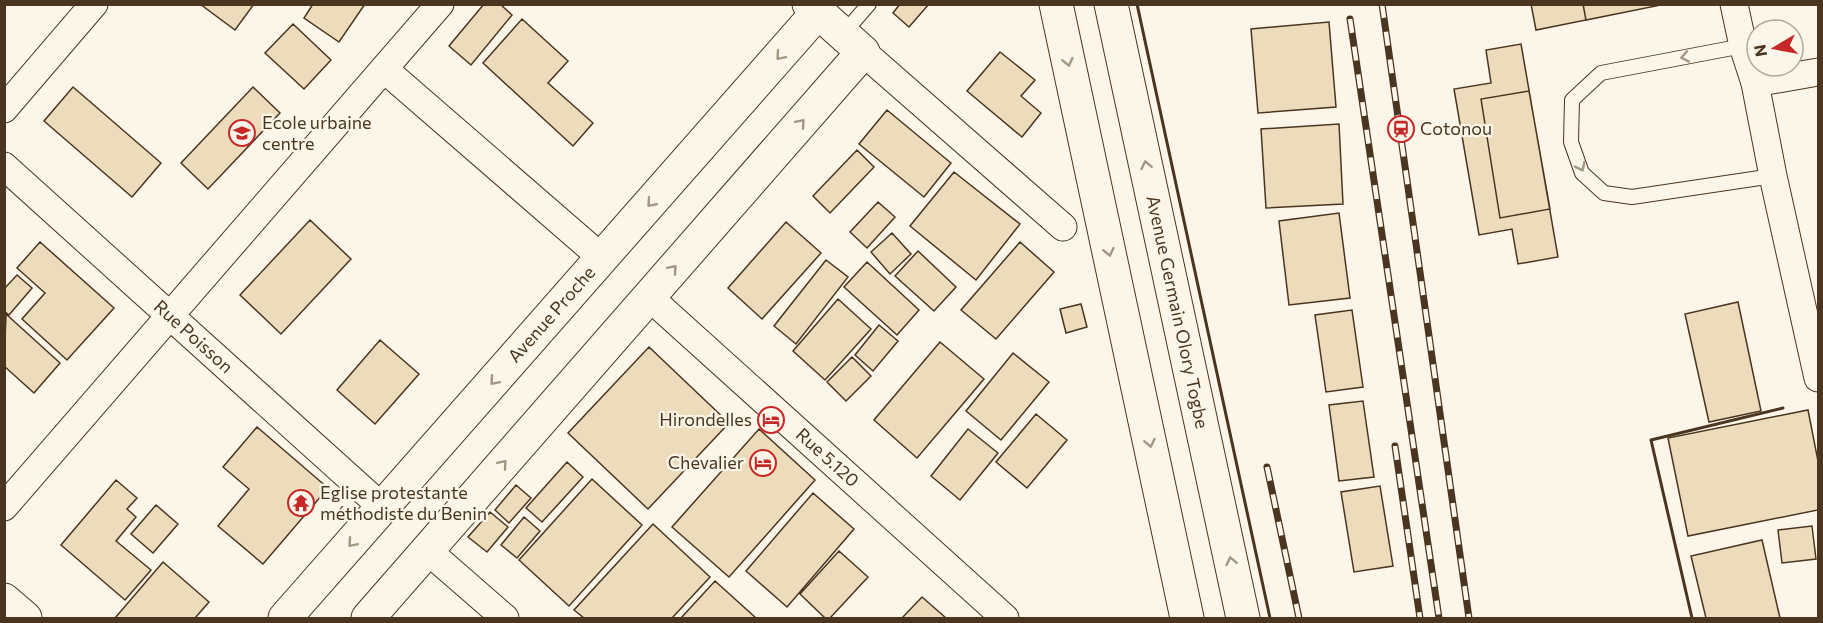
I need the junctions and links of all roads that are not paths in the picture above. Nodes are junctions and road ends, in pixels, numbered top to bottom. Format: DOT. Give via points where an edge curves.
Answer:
graph roads {
  1 [pos="94,4"];
  2 [pos="440,4"];
  3 [pos="869,4"];
  4 [pos="1056,4"];
  5 [pos="1111,4"];
  6 [pos="1734,4"];
  7 [pos="814,8"];
  8 [pos="853,43"];
  9 [pos="1743,46"];
  10 [pos="384,69"];
  11 [pos="1818,72"];
  12 [pos="1755,83"];
  13 [pos="4,109"];
  14 [pos="4,166"];
  15 [pos="1773,176"];
  16 [pos="1063,227"];
  17 [pos="602,258"];
  18 [pos="649,297"];
  19 [pos="170,315"];
  20 [pos="1818,378"];
  21 [pos="4,507"];
  22 [pos="383,508"];
  23 [pos="428,550"];
  24 [pos="4,600"];
  25 [pos="25,618"];
  26 [pos="285,618"];
  27 [pos="368,618"];
  28 [pos="505,618"];
  29 [pos="1005,618"];
  30 [pos="1187,618"];
  31 [pos="1243,618"];
  1 -- 13 [label="street"];
  2 -- 10 [label="street"];
  3 -- 8 [label="lane"];
  4 -- 30 [label="main road, one-way"];
  31 -- 5 [label="main road, Avenue Germain Olory Togbe, one-way"];
  6 -- 9 [label="street"];
  7 -- 8 [label="main road"];
  7 -- 17 [label="main road, Avenue Proche, one-way"];
  8 -- 16 [label="street"];
  18 -- 8 [label="main road, one-way"];
  9 -- 12 [label="street"];
  9 -- 15 [label="lane, one-way" via="1601,73 1572,100 1571,142 1582,173 1604,193 1632,197"];
  10 -- 17 [label="street"];
  10 -- 19 [label="street"];
  11 -- 12 [label="street"];
  12 -- 15 [label="street"];
  14 -- 19 [label="street, Rue Poisson"];
  15 -- 20 [label="street"];
  17 -- 22 [label="main road, Avenue Proche, one-way"];
  23 -- 18 [label="main road, one-way"];
  18 -- 29 [label="street, Rue 5.120"];
  19 -- 21 [label="street"];
  19 -- 22 [label="street, Rue Poisson"];
  22 -- 26 [label="main road, Avenue Proche, one-way"];
  23 -- 27 [label="main road"];
  23 -- 28 [label="street"];
  24 -- 25 [label="main road"];
}
